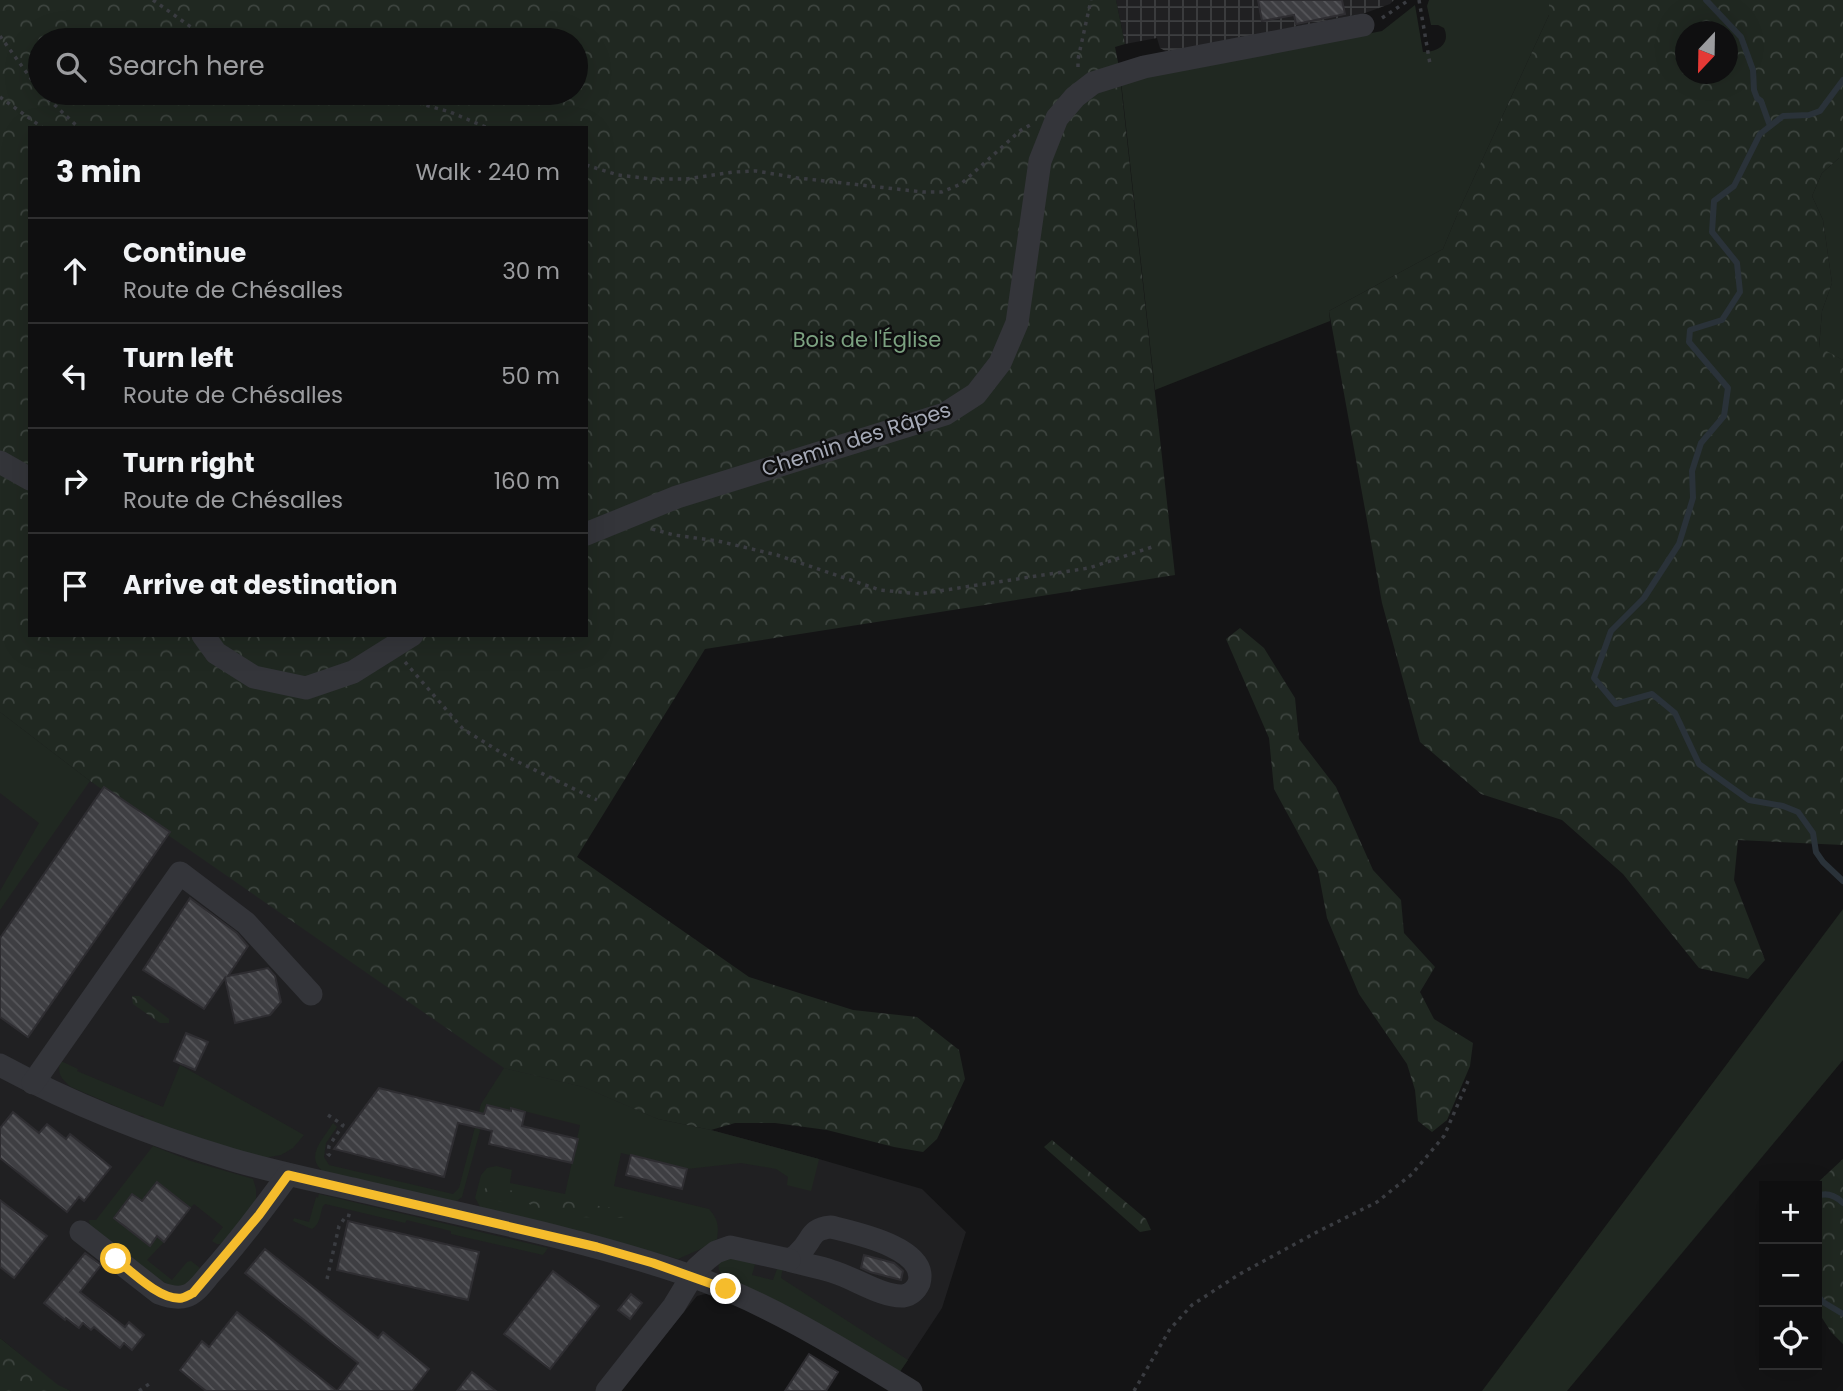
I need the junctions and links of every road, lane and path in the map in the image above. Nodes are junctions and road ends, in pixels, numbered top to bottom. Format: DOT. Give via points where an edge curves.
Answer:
graph roads {
  1 [pos="153,0"];
  2 [pos="1091,0"];
  3 [pos="1419,0"];
  4 [pos="1406,1"];
  5 [pos="1363,25"];
  6 [pos="192,28"];
  7 [pos="0,36"];
  8 [pos="1430,64"];
  9 [pos="28,74"];
  10 [pos="1084,89"];
  11 [pos="0,97"];
  12 [pos="55,105"];
  13 [pos="426,105"];
  14 [pos="1058,118"];
  15 [pos="40,126"];
  16 [pos="77,126"];
  17 [pos="483,126"];
  18 [pos="588,166"];
  19 [pos="0,462"];
  20 [pos="28,478"];
  21 [pos="624,518"];
  22 [pos="588,533"];
  23 [pos="1155,546"];
  24 [pos="204,637"];
  25 [pos="408,637"];
  26 [pos="597,800"];
  27 [pos="311,994"];
  28 [pos="0,1065"];
  29 [pos="1468,1081"];
  30 [pos="33,1083"];
  31 [pos="328,1115"];
  32 [pos="333,1158"];
  33 [pos="288,1175"];
  34 [pos="355,1217"];
  35 [pos="81,1232"];
  36 [pos="789,1260"];
  37 [pos="693,1276"];
  38 [pos="327,1279"];
  39 [pos="152,1382"];
  40 [pos="139,1391"];
  41 [pos="607,1391"];
  42 [pos="911,1391"];
  43 [pos="1134,1391"];
  1 -- 6 [label="path"];
  2 -- 10 [label="path" via="1078,59"];
  3 -- 8 [label="path"];
  4 -- 5 [label="path"];
  5 -- 10 [label="street, Chemin des Râpes" via="1144,67"];
  7 -- 9 [label="path"];
  10 -- 14 [label="street, Chemin des Râpes"];
  11 -- 15 [label="path"];
  12 -- 16 [label="path"];
  13 -- 17 [label="path"];
  14 -- 18 [label="path" via="1021,130 961,184 942,192 756,171 652,179"];
  14 -- 21 [label="street, Chemin des Râpes" via="1040,161 1017,323 1000,363 976,394 945,414 677,497"];
  19 -- 20 [label="street"];
  21 -- 22 [label="street, Chemin des Râpes"];
  21 -- 23 [label="path" via="674,535 777,555 880,590 919,594 1089,568"];
  24 -- 25 [label="street" via="216,653 254,677 306,688 353,672"];
  25 -- 26 [label="path" via="404,661 463,729 510,758"];
  27 -- 30 [label="street" via="246,923 180,873"];
  28 -- 30 [label="street"];
  29 -- 43 [label="path" via="1444,1136 1412,1174 1377,1202 1238,1275 1192,1305 1170,1329"];
  30 -- 33 [label="street" via="145,1131"];
  31 -- 32 [label="path" via="343,1125 329,1146"];
  33 -- 35 [label="street" via="216,1267 183,1298 159,1293"];
  33 -- 37 [label="street" via="597,1247"];
  34 -- 38 [label="path" via="348,1215 340,1226"];
  36 -- 36 [label="street" via="900,1296 915,1290 919,1282 919,1267 911,1257 831,1227 820,1228"];
  36 -- 37 [label="street" via="730,1247 707,1259"];
  37 -- 41 [label="street"];
  37 -- 42 [label="street" via="771,1309"];
  39 -- 40 [label="path"];
}
